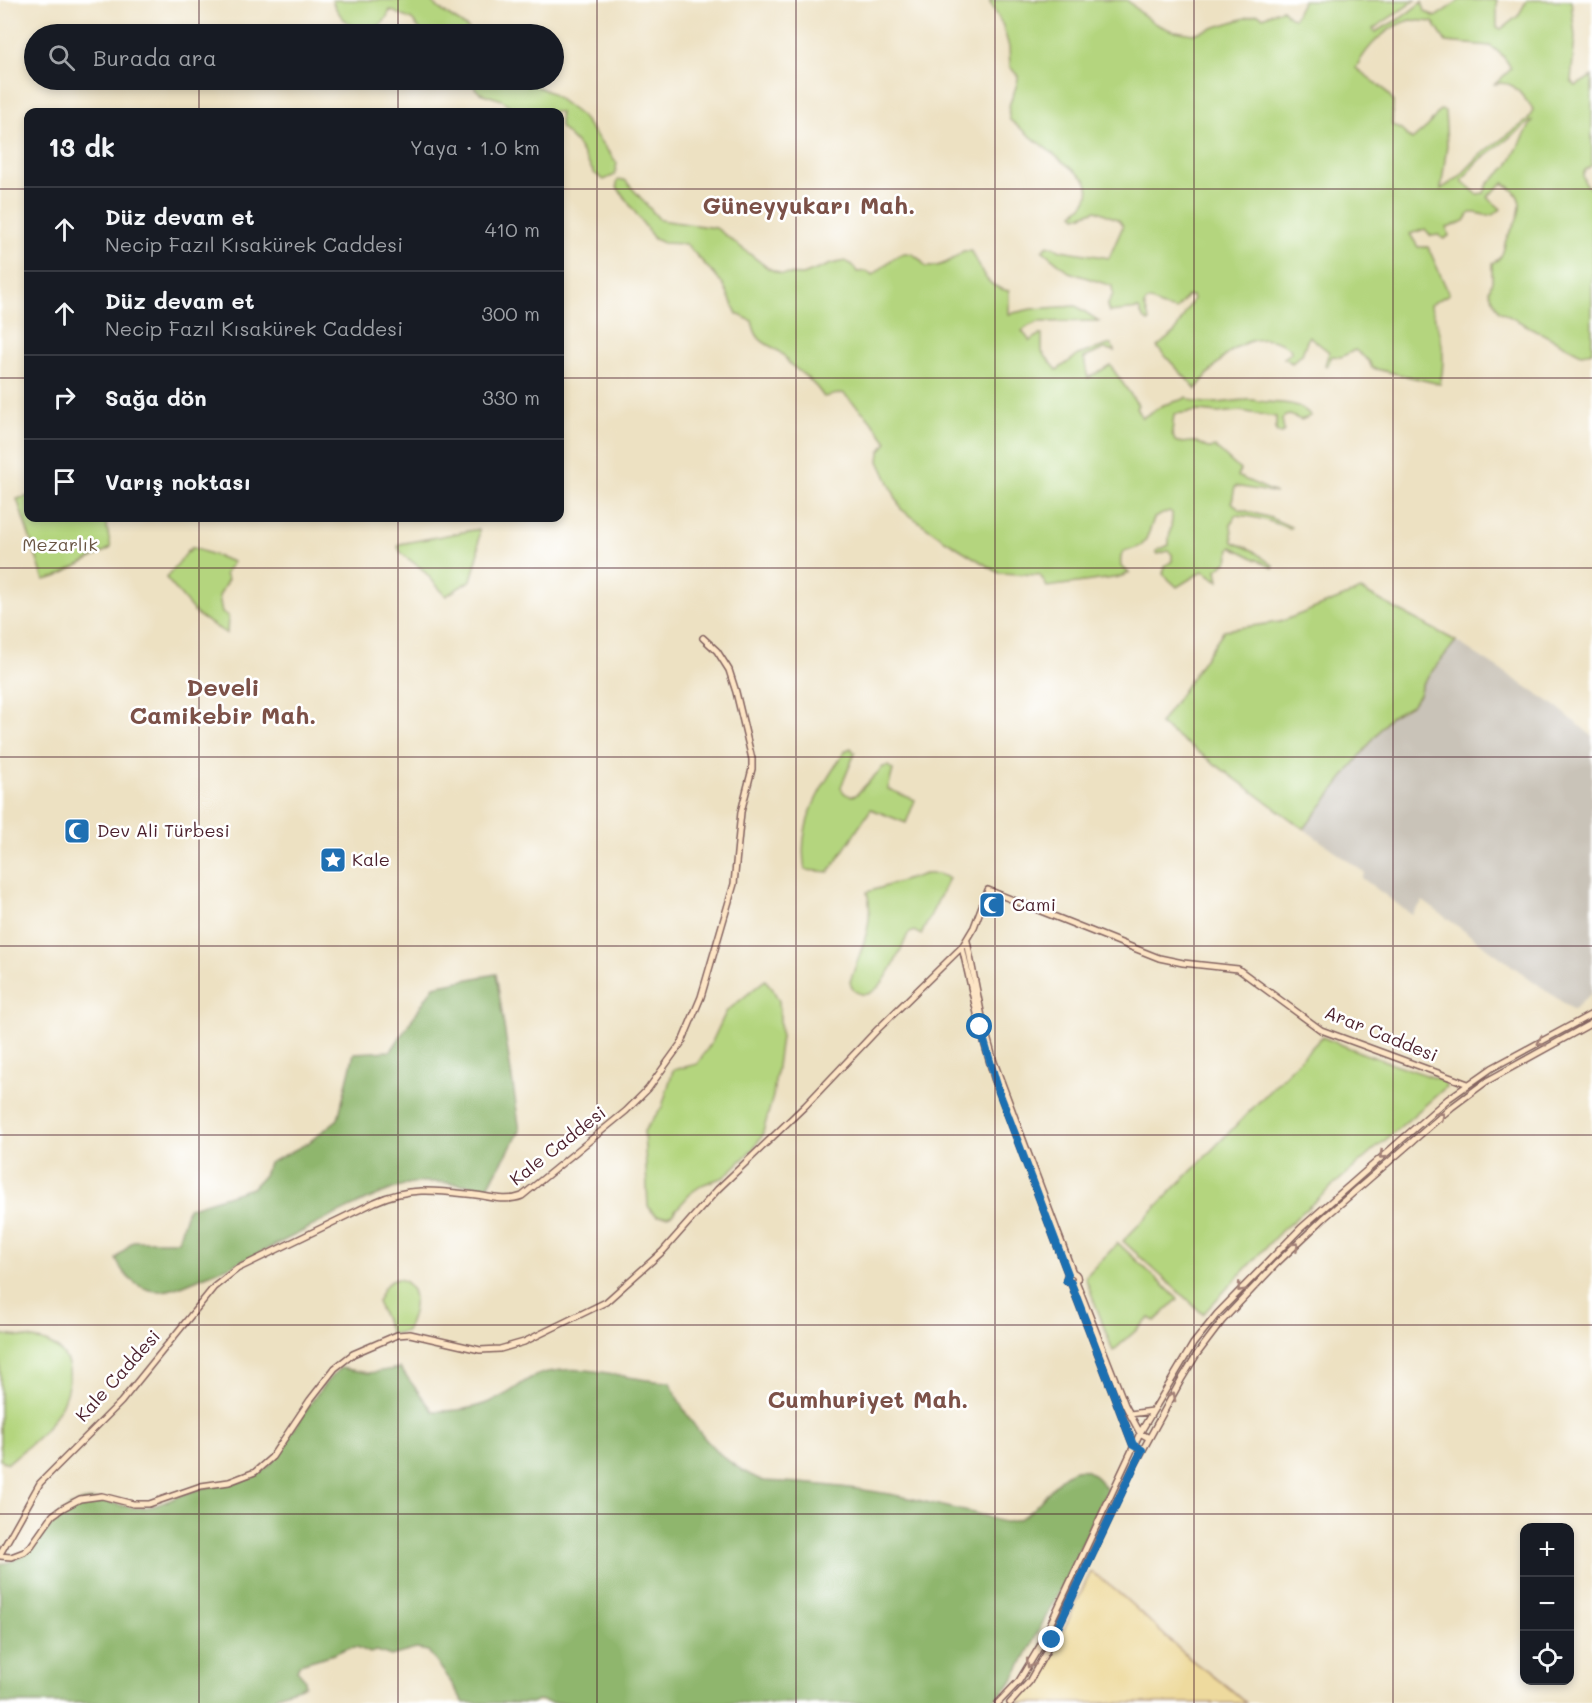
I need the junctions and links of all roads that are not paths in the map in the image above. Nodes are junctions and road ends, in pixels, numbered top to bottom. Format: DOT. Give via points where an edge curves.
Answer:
graph roads {
  1 [pos="703,638"];
  2 [pos="967,940"];
  3 [pos="962,947"];
  4 [pos="1592,1014"];
  5 [pos="1592,1023"];
  6 [pos="1468,1084"];
  7 [pos="1070,1273"];
  8 [pos="1073,1282"];
  9 [pos="1153,1411"];
  10 [pos="1130,1414"];
  11 [pos="1140,1433"];
  12 [pos="1149,1438"];
  13 [pos="1133,1445"];
  14 [pos="1142,1450"];
  15 [pos="0,1555"];
  16 [pos="998,1703"];
  17 [pos="1010,1703"];
  1 -- 15 [label="street, Kale Caddesi" via="729,670 752,759 752,774 741,812 734,884 701,997 686,1034 661,1073 626,1111 522,1196 502,1199 423,1190 398,1193 226,1276 121,1402 40,1483"];
  2 -- 3 [label="street"];
  2 -- 6 [label="street, Arar Caddesi" via="988,890 1159,958 1238,969 1321,1030"];
  2 -- 7 [label="street" via="994,1062"];
  3 -- 7 [label="street" via="992,1070"];
  3 -- 15 [label="street" via="718,1189 663,1251 606,1302 524,1342 500,1349 480,1350 410,1334 397,1335 353,1354 335,1368 309,1400 276,1453 255,1472 149,1504 102,1496 80,1499 53,1515 24,1552 11,1557"];
  4 -- 6 [label="street, one-way"];
  12 -- 5 [label="street, one-way" via="1209,1337 1323,1219 1463,1098"];
  6 -- 9 [label="street, one-way" via="1271,1257 1201,1334"];
  7 -- 8 [label="street" via="1077,1276"];
  7 -- 8 [label="street" via="1066,1280"];
  8 -- 10 [label="street"];
  8 -- 13 [label="street"];
  9 -- 10 [label="street"];
  9 -- 11 [label="street"];
  10 -- 11 [label="street"];
  11 -- 12 [label="street"];
  11 -- 13 [label="street"];
  12 -- 14 [label="street"];
  13 -- 14 [label="street"];
  13 -- 16 [label="street, one-way" via="1040,1646 1019,1681"];
  14 -- 17 [label="street" via="1046,1652 1029,1682"];
}
